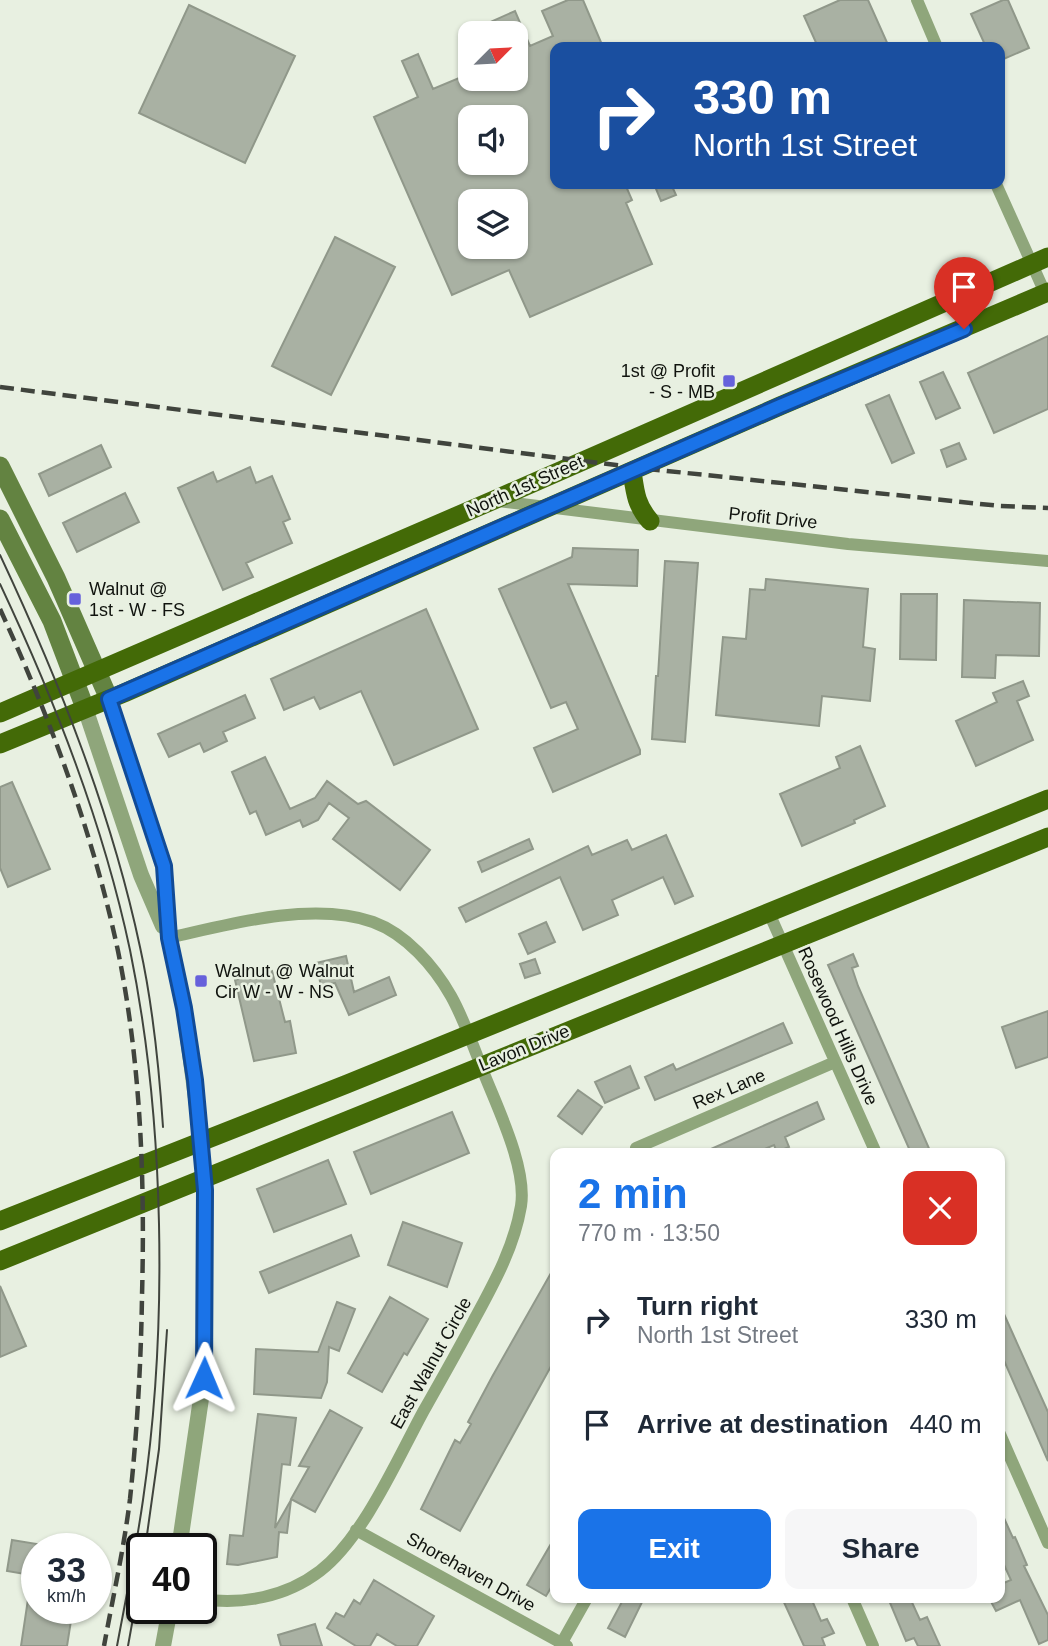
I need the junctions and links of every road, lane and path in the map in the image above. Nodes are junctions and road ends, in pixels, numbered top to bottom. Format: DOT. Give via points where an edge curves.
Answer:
graph roads {
  1 [pos="917,0"];
  2 [pos="935,42"];
  3 [pos="999,189"];
  4 [pos="1040,261"];
  5 [pos="1046,293"];
  6 [pos="768,379"];
  7 [pos="780,406"];
  8 [pos="632,471"];
  9 [pos="3,477"];
  10 [pos="494,500"];
  11 [pos="551,508"];
  12 [pos="0,519"];
  13 [pos="650,521"];
  14 [pos="1048,561"];
  15 [pos="98,671"];
  16 [pos="75,680"];
  17 [pos="109,699"];
  18 [pos="86,708"];
  19 [pos="0,713"];
  20 [pos="0,744"];
  21 [pos="1048,799"];
  22 [pos="1048,837"];
  23 [pos="769,913"];
  24 [pos="169,938"];
  25 [pos="783,946"];
  26 [pos="467,1035"];
  27 [pos="835,1062"];
  28 [pos="481,1065"];
  29 [pos="638,1148"];
  30 [pos="874,1148"];
  31 [pos="0,1221"];
  32 [pos="0,1261"];
  33 [pos="1005,1446"];
  34 [pos="356,1530"];
  35 [pos="181,1533"];
  36 [pos="1048,1543"];
  37 [pos="217,1602"];
  38 [pos="584,1603"];
  39 [pos="854,1603"];
  40 [pos="167,1624"];
  41 [pos="563,1645"];
  42 [pos="163,1646"];
  43 [pos="873,1646"];
  1 -- 2 [label="street"];
  3 -- 4 [label="street"];
  4 -- 5 [label="street"];
  4 -- 6 [label="main road, North 1st Street"];
  5 -- 7 [label="main road, North 1st Street"];
  6 -- 7 [label="main road"];
  6 -- 10 [label="main road, North 1st Street"];
  7 -- 8 [label="main road, North 1st Street"];
  8 -- 11 [label="main road, North 1st Street"];
  8 -- 13 [label="main road" via="639,509"];
  9 -- 15 [label="main road"];
  10 -- 11 [label="street, Profit Drive"];
  10 -- 15 [label="main road, North 1st Street"];
  11 -- 13 [label="street, Profit Drive"];
  11 -- 17 [label="main road, North 1st Street"];
  12 -- 16 [label="main road" via="52,621"];
  13 -- 14 [label="street, Profit Drive"];
  15 -- 16 [label="main road, North 1st Street"];
  15 -- 17 [label="main road"];
  16 -- 18 [label="main road"];
  16 -- 19 [label="main road, North 1st Street"];
  17 -- 18 [label="main road, North 1st Street"];
  17 -- 24 [label="street" via="164,866"];
  18 -- 20 [label="main road, North 1st Street"];
  18 -- 24 [label="street" via="141,875"];
  21 -- 23 [label="main road, Lavon Drive"];
  22 -- 25 [label="main road, Lavon Drive"];
  23 -- 25 [label="street, Rosewood Hills Drive"];
  23 -- 26 [label="main road, Lavon Drive"];
  24 -- 26 [label="street, East Walnut Circle" via="276,917 323,914 373,922 399,936 424,959 452,997"];
  24 -- 35 [label="street, bridge" via="184,1008 205,1190 204,1378"];
  25 -- 27 [label="street, Rosewood Hills Drive"];
  25 -- 28 [label="main road, Lavon Drive"];
  26 -- 28 [label="street, East Walnut Circle"];
  26 -- 31 [label="main road, Lavon Drive"];
  27 -- 29 [label="street, Rex Lane"];
  27 -- 30 [label="street, Rosewood Hills Drive"];
  28 -- 32 [label="main road, Lavon Drive"];
  28 -- 34 [label="street, East Walnut Circle" via="515,1157 522,1203 514,1238 495,1281"];
  33 -- 36 [label="street"];
  34 -- 37 [label="street, East Walnut Circle" via="320,1572 295,1587 249,1601"];
  34 -- 41 [label="street, Shorehaven Drive"];
  38 -- 41 [label="street"];
  39 -- 43 [label="street"];
  40 -- 42 [label="street"];
}
